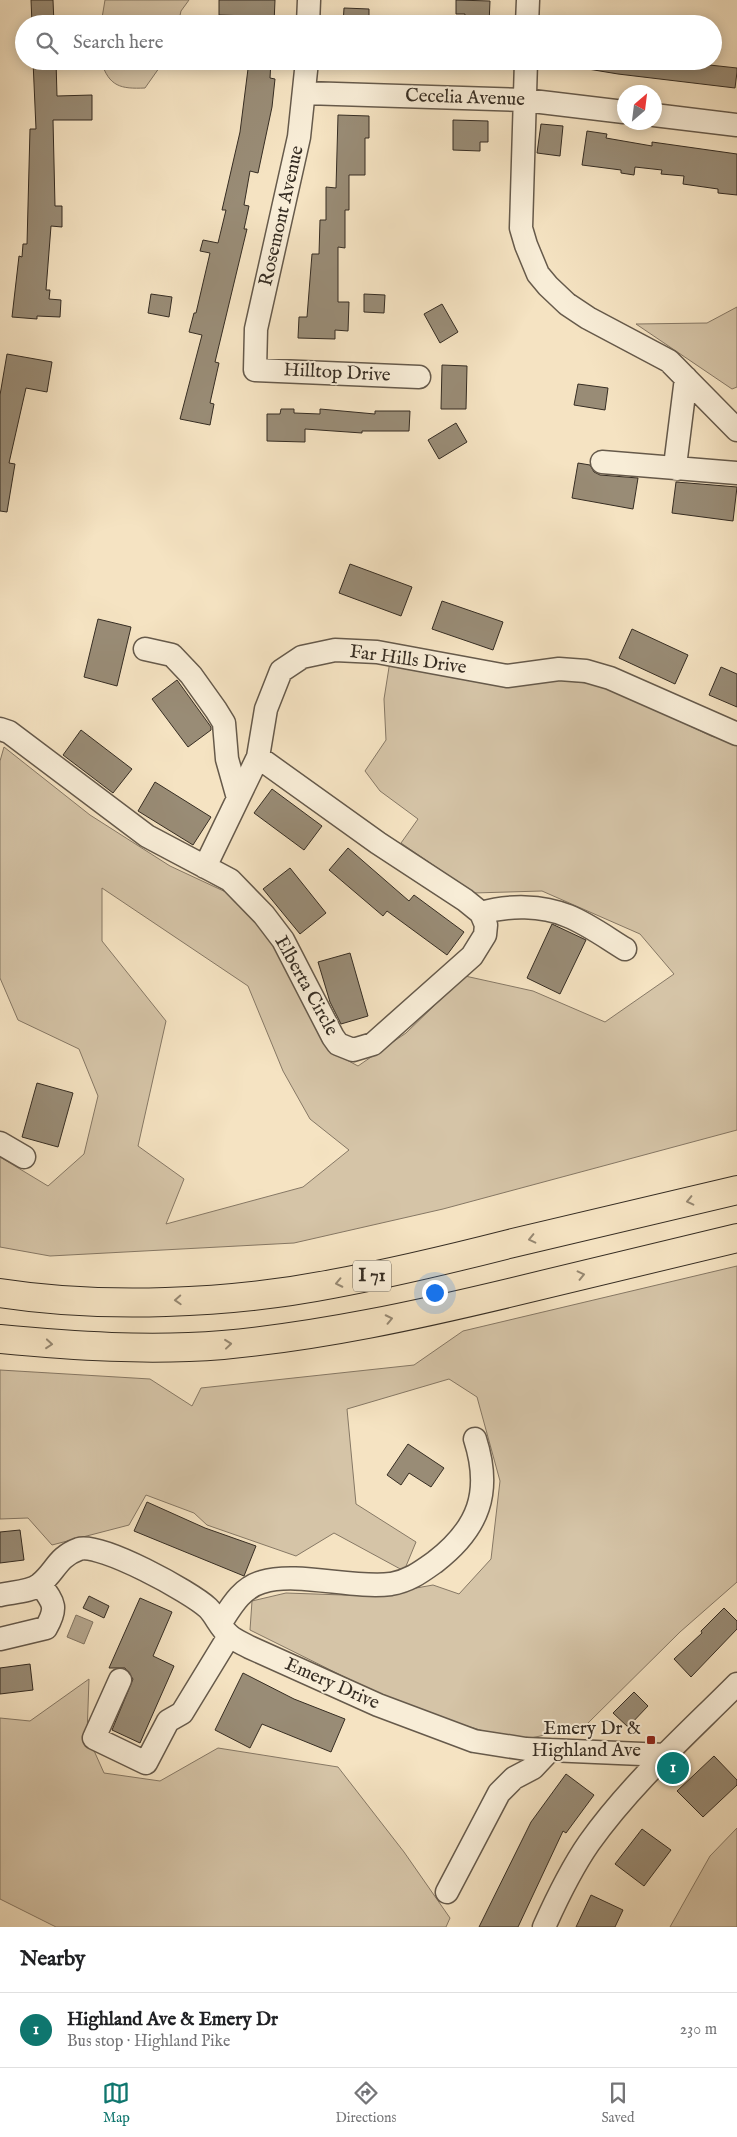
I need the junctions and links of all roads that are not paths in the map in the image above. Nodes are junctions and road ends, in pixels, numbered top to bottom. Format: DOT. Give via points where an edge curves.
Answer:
graph roads {
  1 [pos="309,0"];
  2 [pos="528,0"];
  3 [pos="308,15"];
  4 [pos="527,15"];
  5 [pos="306,70"];
  6 [pos="526,70"];
  7 [pos="305,93"];
  8 [pos="524,100"];
  9 [pos="617,111"];
  10 [pos="662,117"];
  11 [pos="737,125"];
  12 [pos="255,370"];
  13 [pos="418,377"];
  14 [pos="686,378"];
  15 [pos="737,430"];
  16 [pos="602,462"];
  17 [pos="677,469"];
  18 [pos="737,473"];
  19 [pos="145,649"];
  20 [pos="0,729"];
  21 [pos="737,734"];
  22 [pos="258,757"];
  23 [pos="238,798"];
  24 [pos="205,867"];
  25 [pos="481,913"];
  26 [pos="625,949"];
  27 [pos="0,1143"];
  28 [pos="24,1157"];
  29 [pos="737,1190"];
  30 [pos="737,1238"];
  31 [pos="0,1293"];
  32 [pos="0,1340"];
  33 [pos="475,1439"];
  34 [pos="40,1584"];
  35 [pos="0,1595"];
  36 [pos="224,1630"];
  37 [pos="0,1640"];
  38 [pos="120,1680"];
  39 [pos="737,1684"];
  40 [pos="550,1750"];
  41 [pos="665,1755"];
  42 [pos="447,1892"];
  43 [pos="544,1927"];
  1 -- 3 [label="street"];
  2 -- 4 [label="street"];
  5 -- 7 [label="street, Rosemont Avenue"];
  6 -- 8 [label="street"];
  7 -- 8 [label="street, Cecelia Avenue"];
  7 -- 12 [label="street, Rosemont Avenue" via="300,137 256,329"];
  8 -- 9 [label="street, Cecelia Avenue"];
  8 -- 14 [label="street" via="521,228 538,274 567,304 668,361"];
  10 -- 11 [label="street"];
  12 -- 13 [label="street, Hilltop Drive"];
  14 -- 15 [label="street"];
  14 -- 17 [label="street"];
  16 -- 17 [label="street"];
  17 -- 18 [label="street"];
  19 -- 23 [label="street" via="172,655 216,710 224,723 227,759"];
  20 -- 24 [label="street, Elberta Circle" via="9,732 147,836"];
  21 -- 22 [label="street, Far Hills Drive" via="610,678 586,671 559,669 507,676 378,652 335,650 302,657 281,671 266,709"];
  22 -- 23 [label="street, Far Hills Drive"];
  22 -- 25 [label="street"];
  23 -- 24 [label="street, Far Hills Drive"];
  24 -- 25 [label="street, Elberta Circle" via="230,880 264,915 283,940 333,1038 338,1044 353,1050 373,1044 388,1033 472,956 485,935 486,925"];
  25 -- 26 [label="street" via="496,908 556,912 570,916"];
  27 -- 28 [label="street"];
  29 -- 31 [label="highway, I 71, one-way" via="330,1285 176,1301 94,1301"];
  32 -- 30 [label="highway, I 71, one-way" via="87,1347 178,1347 326,1332 444,1308"];
  33 -- 36 [label="street" via="482,1460 483,1482 475,1515 454,1548 409,1580 392,1584 284,1579 262,1581 240,1595"];
  34 -- 35 [label="street"];
  34 -- 36 [label="street, Emery Drive" via="64,1556 81,1548 92,1548 130,1563 194,1598 209,1609"];
  34 -- 37 [label="street" via="53,1604 54,1614 46,1628"];
  36 -- 38 [label="street" via="182,1713 168,1721 146,1762 94,1738"];
  36 -- 40 [label="street, Emery Drive" via="378,1705 474,1741"];
  39 -- 41 [label="street"];
  40 -- 41 [label="street, Emery Drive"];
  40 -- 42 [label="street" via="533,1768 514,1778 499,1793"];
  41 -- 43 [label="street" via="628,1793 589,1844"];
}
